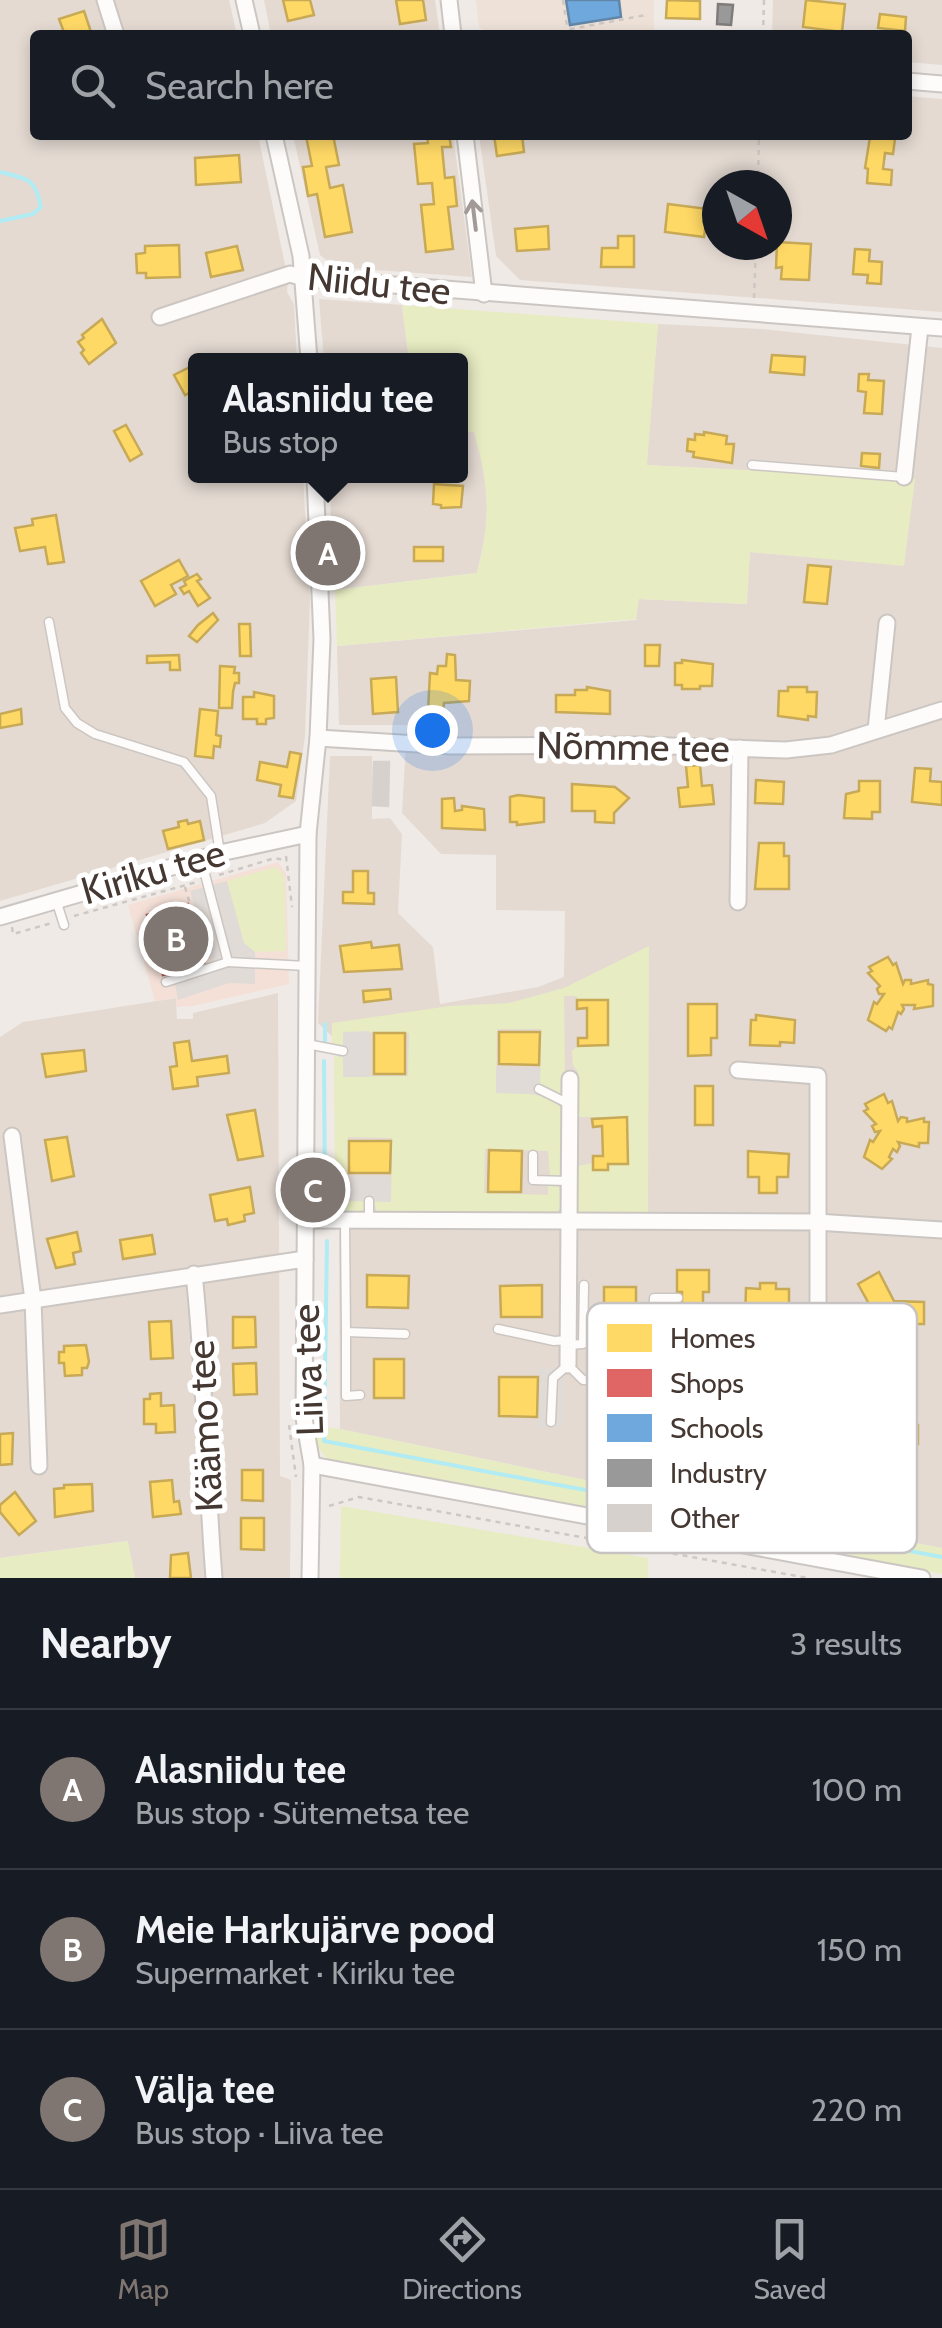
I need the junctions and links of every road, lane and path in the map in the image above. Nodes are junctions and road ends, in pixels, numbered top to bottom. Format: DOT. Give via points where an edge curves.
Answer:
graph roads {
  1 [pos="105,0"];
  2 [pos="244,0"];
  3 [pos="450,0"];
  4 [pos="563,0"];
  5 [pos="764,0"];
  6 [pos="646,15"];
  7 [pos="114,30"];
  8 [pos="251,30"];
  9 [pos="453,30"];
  10 [pos="763,30"];
  11 [pos="912,81"];
  12 [pos="942,84"];
  13 [pos="275,140"];
  14 [pos="466,140"];
  15 [pos="759,140"];
  16 [pos="758,170"];
  17 [pos="755,260"];
  18 [pos="304,278"];
  19 [pos="484,294"];
  20 [pos="754,302"];
  21 [pos="160,317"];
  22 [pos="920,326"];
  23 [pos="942,328"];
  24 [pos="309,353"];
  25 [pos="752,465"];
  26 [pos="904,477"];
  27 [pos="315,483"];
  28 [pos="49,622"];
  29 [pos="887,623"];
  30 [pos="942,710"];
  31 [pos="876,730"];
  32 [pos="318,738"];
  33 [pos="740,748"];
  34 [pos="308,834"];
  35 [pos="220,853"];
  36 [pos="201,859"];
  37 [pos="287,861"];
  38 [pos="206,879"];
  39 [pos="184,885"];
  40 [pos="56,900"];
  41 [pos="738,902"];
  42 [pos="4,916"];
  43 [pos="63,922"];
  44 [pos="228,962"];
  45 [pos="307,966"];
  46 [pos="209,968"];
  47 [pos="166,982"];
  48 [pos="306,1044"];
  49 [pos="343,1051"];
  50 [pos="738,1070"];
  51 [pos="570,1079"];
  52 [pos="539,1089"];
  53 [pos="568,1104"];
  54 [pos="12,1136"];
  55 [pos="533,1156"];
  56 [pos="568,1181"];
  57 [pos="368,1201"];
  58 [pos="568,1219"];
  59 [pos="305,1220"];
  60 [pos="345,1221"];
  61 [pos="369,1221"];
  62 [pos="816,1222"];
  63 [pos="942,1230"];
  64 [pos="305,1259"];
  65 [pos="194,1274"];
  66 [pos="584,1286"];
  67 [pos="678,1298"];
  68 [pos="33,1300"];
  69 [pos="654,1303"];
  70 [pos="817,1303"];
  71 [pos="0,1305"];
  72 [pos="498,1329"];
  73 [pos="346,1332"];
  74 [pos="404,1334"];
  75 [pos="568,1343"];
  76 [pos="568,1365"];
  77 [pos="587,1380"];
  78 [pos="360,1395"];
  79 [pos="551,1422"];
  80 [pos="312,1465"];
  81 [pos="40,1466"];
  82 [pos="309,1512"];
  83 [pos="587,1516"];
  84 [pos="587,1538"];
  85 [pos="669,1553"];
  86 [pos="786,1553"];
  87 [pos="214,1578"];
  88 [pos="310,1578"];
  89 [pos="808,1578"];
  90 [pos="921,1578"];
  1 -- 7 [label="street"];
  2 -- 8 [label="street"];
  3 -- 9 [label="street"];
  4 -- 6 [label="path" via="571,29"];
  5 -- 10 [label="path"];
  11 -- 12 [label="street"];
  13 -- 18 [label="street"];
  19 -- 14 [label="street, one-way"];
  15 -- 16 [label="path"];
  17 -- 20 [label="path"];
  18 -- 19 [label="street, Niidu tee"];
  18 -- 21 [label="street, Niidu tee" via="290,274"];
  18 -- 24 [label="street"];
  19 -- 22 [label="street, Niidu tee"];
  22 -- 23 [label="street, Niidu tee"];
  22 -- 26 [label="street"];
  25 -- 26 [label="lane"];
  27 -- 32 [label="street, Liiva tee" via="322,639"];
  28 -- 35 [label="lane" via="65,708 95,734 184,762 211,796"];
  29 -- 31 [label="street"];
  30 -- 31 [label="street, Nõmme tee"];
  31 -- 33 [label="street, Nõmme tee" via="832,745"];
  32 -- 33 [label="street, Nõmme tee"];
  32 -- 34 [label="street, Liiva tee"];
  33 -- 41 [label="street"];
  34 -- 35 [label="street, Kiriku tee"];
  34 -- 45 [label="street, Liiva tee"];
  35 -- 36 [label="street, Kiriku tee"];
  36 -- 38 [label="lane"];
  36 -- 40 [label="street, Kiriku tee"];
  37 -- 38 [label="path" via="275,858"];
  38 -- 39 [label="path"];
  38 -- 44 [label="lane"];
  39 -- 43 [label="path"];
  39 -- 46 [label="path"];
  40 -- 42 [label="street, Kiriku tee"];
  40 -- 43 [label="lane"];
  42 -- 43 [label="path" via="13,934"];
  44 -- 45 [label="lane"];
  44 -- 46 [label="lane"];
  45 -- 48 [label="street, Liiva tee"];
  46 -- 47 [label="lane"];
  48 -- 49 [label="lane"];
  48 -- 59 [label="street, Liiva tee"];
  50 -- 62 [label="street" via="818,1076"];
  51 -- 53 [label="street"];
  52 -- 53 [label="lane"];
  53 -- 56 [label="street"];
  54 -- 68 [label="street"];
  55 -- 56 [label="lane" via="533,1180"];
  56 -- 58 [label="street"];
  57 -- 61 [label="lane"];
  58 -- 61 [label="street"];
  58 -- 62 [label="street"];
  58 -- 75 [label="street"];
  59 -- 60 [label="street"];
  59 -- 64 [label="street, Liiva tee"];
  60 -- 61 [label="street"];
  60 -- 73 [label="lane"];
  62 -- 63 [label="street"];
  62 -- 70 [label="street"];
  64 -- 65 [label="street"];
  64 -- 80 [label="street, Liiva tee" via="304,1418"];
  65 -- 68 [label="street"];
  65 -- 87 [label="street, Käämo tee"];
  66 -- 75 [label="lane" via="584,1344"];
  67 -- 69 [label="lane"];
  68 -- 71 [label="street"];
  68 -- 81 [label="street"];
  72 -- 75 [label="lane"];
  73 -- 74 [label="lane"];
  73 -- 78 [label="lane" via="346,1396"];
  75 -- 76 [label="street"];
  76 -- 77 [label="lane"];
  76 -- 79 [label="lane" via="553,1378"];
  80 -- 82 [label="street"];
  80 -- 83 [label="street, Liiva tee"];
  82 -- 84 [label="path" via="359,1497"];
  82 -- 88 [label="street"];
  85 -- 89 [label="path"];
  86 -- 90 [label="street, Liiva tee"];
}
